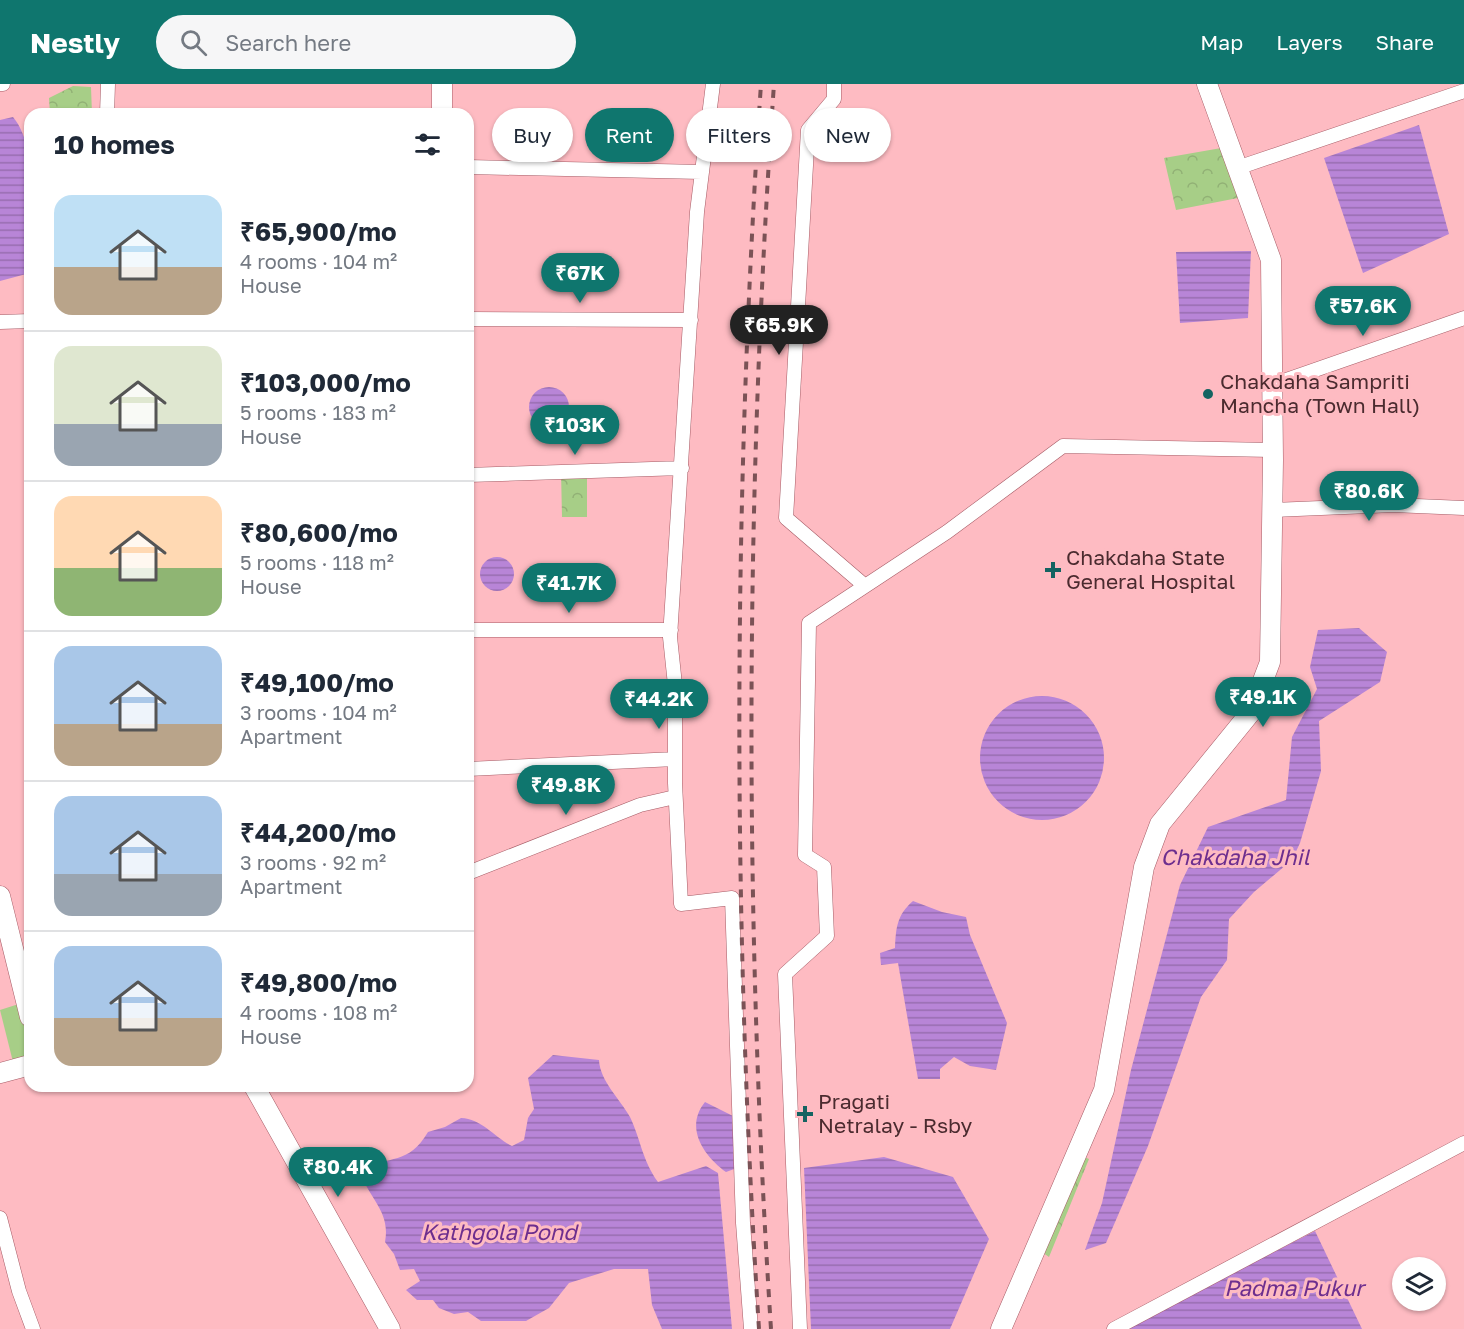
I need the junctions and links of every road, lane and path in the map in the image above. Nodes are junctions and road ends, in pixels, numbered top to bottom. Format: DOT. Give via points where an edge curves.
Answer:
graph roads {
  1 [pos="108,84"];
  2 [pos="442,84"];
  3 [pos="713,84"];
  4 [pos="834,84"];
  5 [pos="1207,84"];
  6 [pos="1464,91"];
  7 [pos="107,108"];
  8 [pos="442,108"];
  9 [pos="474,167"];
  10 [pos="1237,168"];
  11 [pos="702,172"];
  12 [pos="1464,318"];
  13 [pos="474,319"];
  14 [pos="692,320"];
  15 [pos="24,321"];
  16 [pos="0,322"];
  17 [pos="1272,385"];
  18 [pos="1273,450"];
  19 [pos="682,468"];
  20 [pos="474,475"];
  21 [pos="1464,508"];
  22 [pos="1273,510"];
  23 [pos="865,586"];
  24 [pos="474,630"];
  25 [pos="671,630"];
  26 [pos="675,759"];
  27 [pos="474,769"];
  28 [pos="675,797"];
  29 [pos="474,871"];
  30 [pos="0,896"];
  31 [pos="24,993"];
  32 [pos="24,1067"];
  33 [pos="0,1073"];
  34 [pos="257,1092"];
  35 [pos="1464,1143"];
  36 [pos="0,1218"];
  37 [pos="33,1329"];
  38 [pos="390,1329"];
  39 [pos="751,1329"];
  40 [pos="800,1329"];
  41 [pos="1001,1329"];
  42 [pos="1114,1329"];
  1 -- 7 [label="street"];
  2 -- 8 [label="main road"];
  3 -- 11 [label="street"];
  4 -- 23 [label="street" via="834,99 808,130 786,518"];
  5 -- 10 [label="main road"];
  6 -- 10 [label="street"];
  9 -- 11 [label="street"];
  10 -- 17 [label="main road" via="1271,260"];
  11 -- 14 [label="street"];
  12 -- 17 [label="street"];
  13 -- 14 [label="street"];
  14 -- 19 [label="street"];
  15 -- 16 [label="street"];
  17 -- 18 [label="main road"];
  18 -- 22 [label="main road"];
  18 -- 23 [label="street" via="1063,446 947,532"];
  19 -- 20 [label="street"];
  19 -- 25 [label="street"];
  21 -- 22 [label="street"];
  22 -- 41 [label="main road" via="1270,662 1251,712 1160,824 1144,867 1104,1090"];
  23 -- 40 [label="street" via="809,623 805,855 824,867 827,936 785,975"];
  24 -- 25 [label="street"];
  25 -- 26 [label="street"];
  26 -- 27 [label="street"];
  26 -- 28 [label="street"];
  28 -- 29 [label="street" via="640,805"];
  28 -- 39 [label="street" via="681,904 732,898 743,1223"];
  30 -- 31 [label="main road"];
  32 -- 33 [label="main road"];
  34 -- 38 [label="main road"];
  35 -- 42 [label="street"];
  36 -- 37 [label="street"];
}
